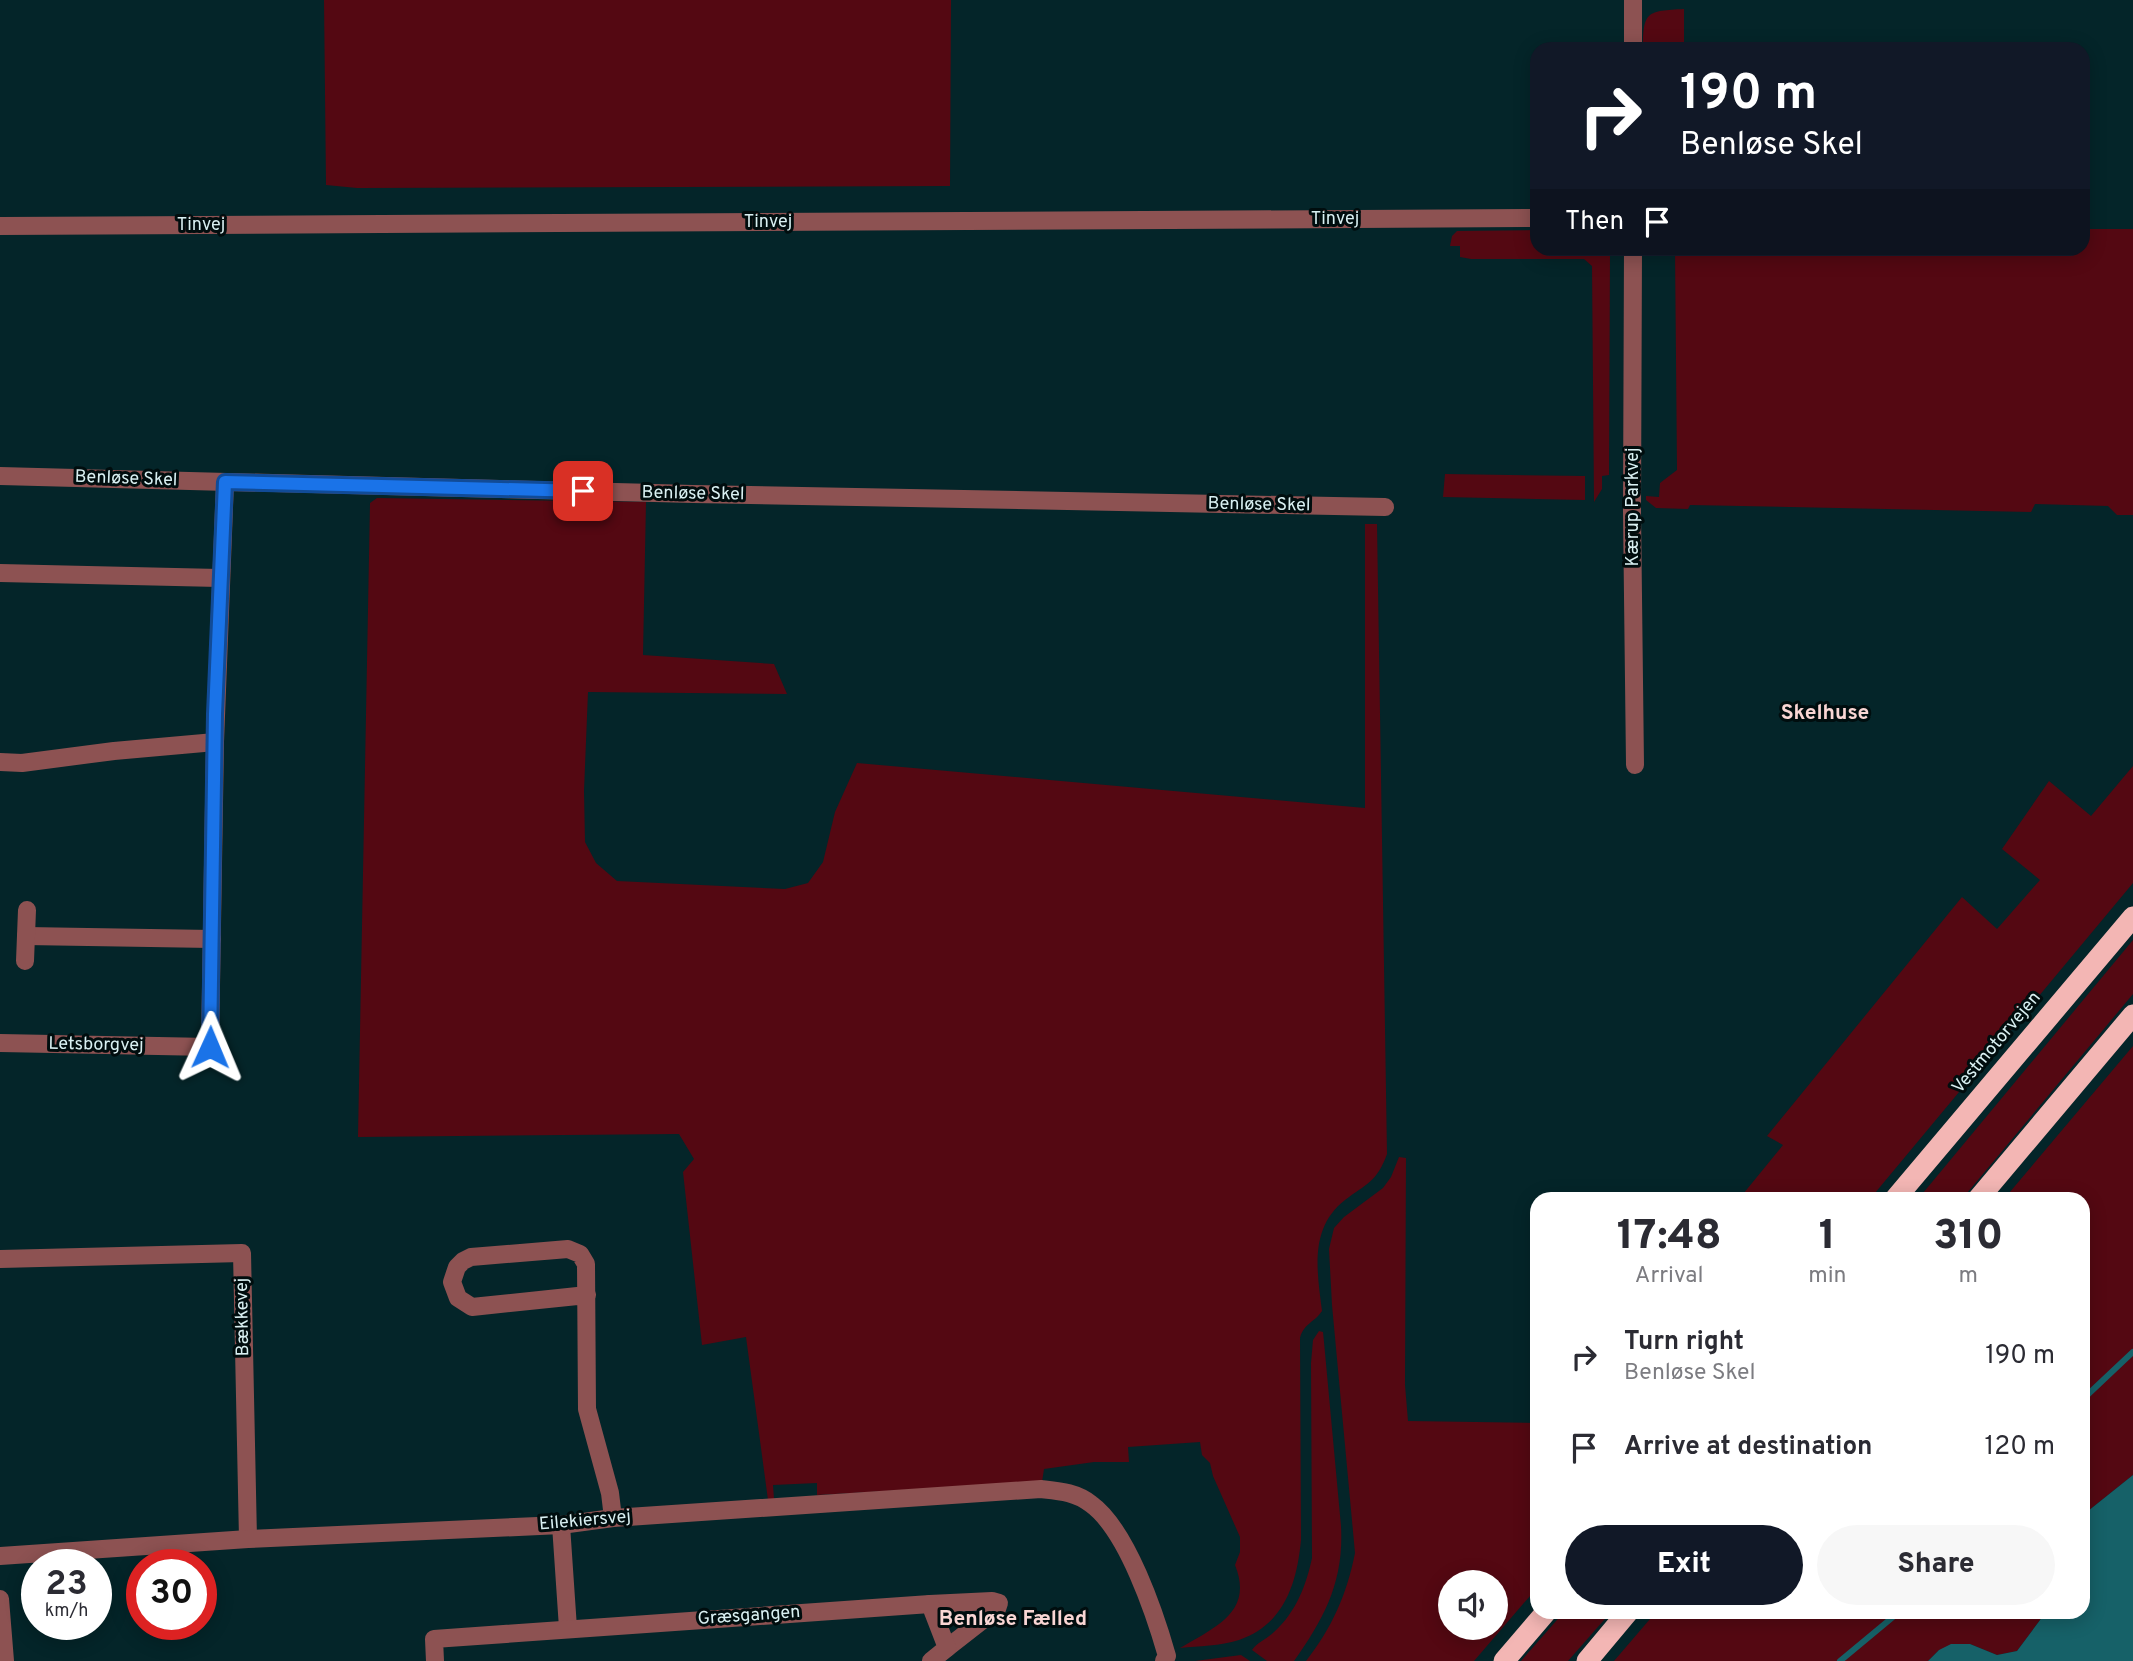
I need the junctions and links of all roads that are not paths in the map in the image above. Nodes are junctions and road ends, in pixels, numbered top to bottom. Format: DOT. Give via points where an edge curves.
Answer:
graph roads {
  1 [pos="1633,0"];
  2 [pos="1633,42"];
  3 [pos="1530,218"];
  4 [pos="0,226"];
  5 [pos="1633,256"];
  6 [pos="0,476"];
  7 [pos="225,482"];
  8 [pos="1385,507"];
  9 [pos="0,573"];
  10 [pos="219,578"];
  11 [pos="215,741"];
  12 [pos="0,762"];
  13 [pos="1635,765"];
  14 [pos="27,911"];
  15 [pos="2133,917"];
  16 [pos="26,936"];
  17 [pos="212,939"];
  18 [pos="26,961"];
  19 [pos="2133,1015"];
  20 [pos="0,1043"];
  21 [pos="1901,1192"];
  22 [pos="1984,1192"];
  23 [pos="0,1259"];
  24 [pos="587,1295"];
  25 [pos="613,1518"];
  26 [pos="561,1525"];
  27 [pos="248,1539"];
  28 [pos="0,1556"];
  29 [pos="0,1599"];
  30 [pos="930,1604"];
  31 [pos="1540,1619"];
  32 [pos="1623,1619"];
  33 [pos="568,1628"];
  34 [pos="947,1648"];
  35 [pos="5,1661"];
  36 [pos="435,1661"];
  37 [pos="930,1661"];
  38 [pos="1164,1661"];
  39 [pos="1504,1661"];
  40 [pos="1587,1661"];
  1 -- 2 [label="street"];
  3 -- 4 [label="street, Tinvej"];
  5 -- 13 [label="street, Kærup Parkvej"];
  6 -- 7 [label="street, Benløse Skel"];
  7 -- 8 [label="street, Benløse Skel"];
  7 -- 10 [label="street, Letsborgvej"];
  9 -- 10 [label="street"];
  10 -- 11 [label="street, Letsborgvej"];
  11 -- 12 [label="street"];
  11 -- 17 [label="street, Letsborgvej"];
  14 -- 16 [label="street"];
  15 -- 21 [label="highway, Vestmotorvejen"];
  16 -- 17 [label="street"];
  16 -- 18 [label="street"];
  17 -- 20 [label="street, Letsborgvej" via="210,1047"];
  19 -- 22 [label="highway"];
  23 -- 27 [label="street, Bækkevej" via="242,1253"];
  24 -- 24 [label="street" via="584,1258 568,1249 471,1257 457,1266 452,1282 458,1298 472,1307"];
  24 -- 25 [label="street" via="587,1409"];
  25 -- 26 [label="street, Eilekiersvej"];
  25 -- 38 [label="street, Eilekiersvej" via="1066,1491 1091,1504 1112,1525 1159,1627 1167,1656"];
  26 -- 27 [label="street, Eilekiersvej"];
  26 -- 33 [label="street"];
  27 -- 28 [label="street, Eilekiersvej"];
  29 -- 35 [label="street"];
  30 -- 33 [label="street, Græsgangen"];
  30 -- 34 [label="street"];
  30 -- 34 [label="street, Græsgangen" via="999,1603"];
  31 -- 39 [label="highway"];
  32 -- 40 [label="highway"];
  33 -- 36 [label="street, Græsgangen" via="434,1639"];
  34 -- 37 [label="street, Græsgangen"];
}
